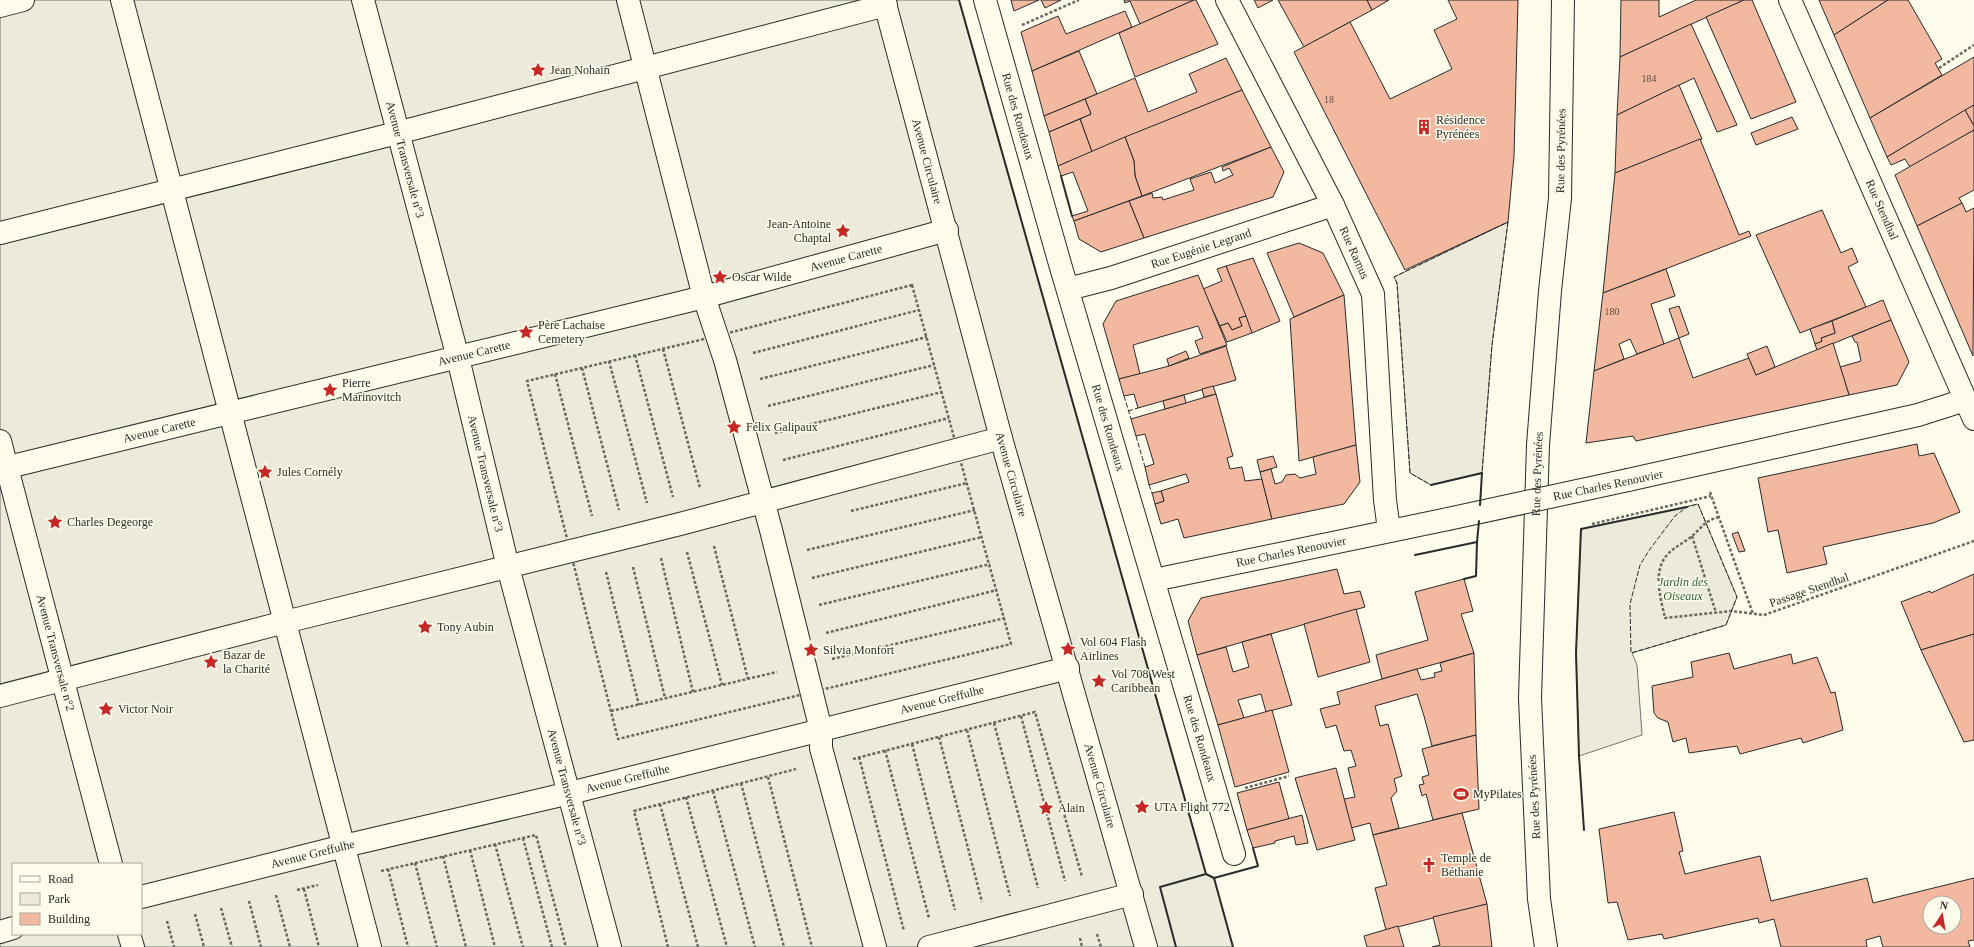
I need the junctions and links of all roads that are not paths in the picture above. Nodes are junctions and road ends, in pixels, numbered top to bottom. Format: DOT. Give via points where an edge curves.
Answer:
graph roads {
  1 [pos="23,0"];
  2 [pos="122,0"];
  3 [pos="363,0"];
  4 [pos="628,0"];
  5 [pos="985,0"];
  6 [pos="1227,0"];
  7 [pos="1563,0"];
  8 [pos="1790,0"];
  9 [pos="885,2"];
  10 [pos="0,6"];
  11 [pos="646,67"];
  12 [pos="398,133"];
  13 [pos="172,188"];
  14 [pos="1333,205"];
  15 [pos="947,230"];
  16 [pos="0,233"];
  17 [pos="1068,289"];
  18 [pos="704,297"];
  19 [pos="458,358"];
  20 [pos="1970,409"];
  21 [pos="231,412"];
  22 [pos="1001,438"];
  23 [pos="0,441"];
  24 [pos="4,468"];
  25 [pos="762,502"];
  26 [pos="1389,530"];
  27 [pos="508,567"];
  28 [pos="1154,580"];
  29 [pos="285,622"];
  30 [pos="1068,668"];
  31 [pos="62,680"];
  32 [pos="0,696"];
  33 [pos="821,730"];
  34 [pos="570,793"];
  35 [pos="344,846"];
  36 [pos="1234,854"];
  37 [pos="111,863"];
  38 [pos="1132,894"];
  39 [pos="142,897"];
  40 [pos="12,928"];
  41 [pos="0,932"];
  42 [pos="129,935"];
  43 [pos="933,946"];
  44 [pos="132,947"];
  45 [pos="370,947"];
  46 [pos="610,947"];
  47 [pos="875,947"];
  48 [pos="1146,947"];
  49 [pos="1546,947"];
  1 -- 10 [label="street"];
  2 -- 13 [label="street"];
  3 -- 12 [label="street, Avenue Transversale n°3"];
  4 -- 11 [label="street"];
  5 -- 17 [label="street, Rue des Rondeaux"];
  6 -- 14 [label="street, Rue Ramus"];
  7 -- 49 [label="street, Rue des Pyrénées" via="1560,198 1538,445 1531,691 1539,899"];
  8 -- 20 [label="street, Rue Stendhal"];
  9 -- 11 [label="street"];
  9 -- 15 [label="street, Avenue Circulaire"];
  11 -- 12 [label="street"];
  11 -- 18 [label="street"];
  12 -- 13 [label="street"];
  12 -- 19 [label="street, Avenue Transversale n°3"];
  13 -- 16 [label="street"];
  13 -- 21 [label="street"];
  14 -- 17 [label="street, Rue Eugénie Legrand" via="1110,278"];
  14 -- 26 [label="street, Rue Ramus" via="1373,294"];
  15 -- 18 [label="street, Avenue Carette"];
  15 -- 22 [label="street, Avenue Circulaire"];
  17 -- 28 [label="street, Rue des Rondeaux"];
  18 -- 19 [label="street, Avenue Carette"];
  18 -- 25 [label="street" via="725,360"];
  19 -- 21 [label="street, Avenue Carette"];
  19 -- 27 [label="street, Avenue Transversale n°3"];
  20 -- 26 [label="street, Rue Charles Renouvier, bridge" via="1918,415 1701,465"];
  21 -- 24 [label="street, Avenue Carette"];
  21 -- 29 [label="street"];
  22 -- 25 [label="street"];
  22 -- 30 [label="street, Avenue Circulaire"];
  23 -- 24 [label="street, Avenue Transversale n°2"];
  24 -- 31 [label="street, Avenue Transversale n°2"];
  25 -- 27 [label="street"];
  25 -- 33 [label="street"];
  26 -- 28 [label="street, Rue Charles Renouvier"];
  27 -- 29 [label="street"];
  27 -- 34 [label="street, Avenue Transversale n°3"];
  28 -- 36 [label="street, Rue des Rondeaux"];
  29 -- 31 [label="street"];
  29 -- 35 [label="street"];
  30 -- 33 [label="street, Avenue Greffulhe"];
  30 -- 38 [label="street, Avenue Circulaire"];
  31 -- 32 [label="street"];
  31 -- 37 [label="street, Avenue Transversale n°2"];
  33 -- 34 [label="street, Avenue Greffulhe"];
  33 -- 47 [label="street" via="821,748"];
  34 -- 35 [label="street, Avenue Greffulhe"];
  34 -- 46 [label="street, Avenue Transversale n°3"];
  35 -- 39 [label="street, Avenue Greffulhe"];
  35 -- 45 [label="street"];
  38 -- 43 [label="street"];
  38 -- 48 [label="street, Avenue Circulaire"];
  40 -- 41 [label="street"];
  42 -- 44 [label="street"];
}
